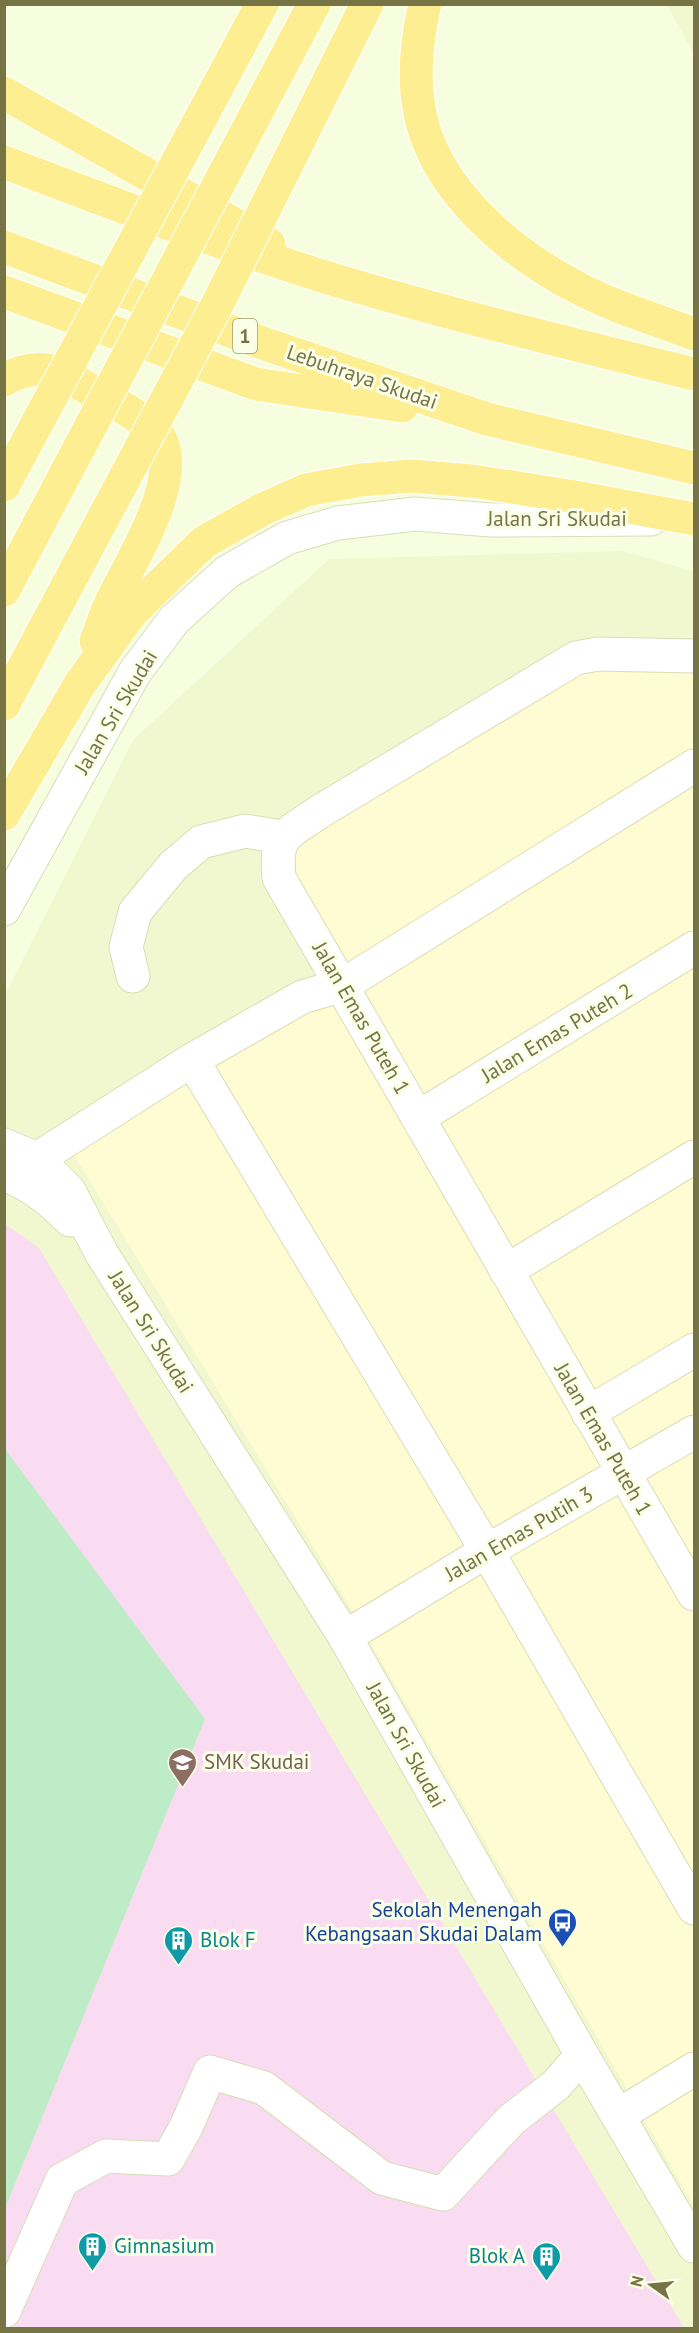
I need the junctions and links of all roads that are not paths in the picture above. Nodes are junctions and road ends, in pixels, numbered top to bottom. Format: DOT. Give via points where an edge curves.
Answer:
graph roads {
  1 [pos="262,4"];
  2 [pos="314,4"];
  3 [pos="367,4"];
  4 [pos="425,4"];
  5 [pos="4,93"];
  6 [pos="4,162"];
  7 [pos="4,247"];
  8 [pos="325,277"];
  9 [pos="4,292"];
  10 [pos="694,334"];
  11 [pos="694,374"];
  12 [pos="4,380"];
  13 [pos="487,419"];
  14 [pos="694,468"];
  15 [pos="4,485"];
  16 [pos="694,519"];
  17 [pos="4,590"];
  18 [pos="694,656"];
  19 [pos="80,684"];
  20 [pos="4,704"];
  21 [pos="694,766"];
  22 [pos="4,813"];
  23 [pos="283,837"];
  24 [pos="4,909"];
  25 [pos="694,948"];
  26 [pos="133,976"];
  27 [pos="343,985"];
  28 [pos="192,1060"];
  29 [pos="419,1117"];
  30 [pos="4,1145"];
  31 [pos="694,1157"];
  32 [pos="37,1159"];
  33 [pos="4,1174"];
  34 [pos="102,1254"];
  35 [pos="506,1271"];
  36 [pos="694,1350"];
  37 [pos="588,1413"];
  38 [pos="694,1432"];
  39 [pos="623,1474"];
  40 [pos="487,1551"];
  41 [pos="694,1594"];
  42 [pos="345,1637"];
  43 [pos="694,1908"];
  44 [pos="582,2055"];
  45 [pos="694,2069"];
  46 [pos="619,2115"];
  47 [pos="694,2246"];
  48 [pos="4,2311"];
  1 -- 15 [label="highway, bridge"];
  2 -- 17 [label="highway, bridge"];
  3 -- 20 [label="highway, bridge" via="217,305"];
  4 -- 10 [label="highway" via="418,32 419,110 430,145 475,214 512,247 576,287"];
  5 -- 8 [label="highway"];
  6 -- 8 [label="highway" via="155,221"];
  7 -- 13 [label="highway, Lebuhraya Skudai / 1" via="268,345"];
  8 -- 11 [label="highway" via="500,327"];
  9 -- 13 [label="highway" via="256,384"];
  12 -- 19 [label="highway" via="19,372 43,368 69,377 155,431 164,450 167,468 163,491 144,539 110,605"];
  13 -- 14 [label="highway, Lebuhraya Skudai / 1"];
  16 -- 19 [label="highway" via="472,481 411,476 306,490 204,542 131,613"];
  16 -- 24 [label="street, Jalan Sri Skudai" via="490,520 414,514 338,523 288,538 227,572 174,620 135,672"];
  18 -- 23 [label="street" via="598,654 576,658"];
  19 -- 22 [label="highway"];
  21 -- 27 [label="street"];
  23 -- 26 [label="street" via="245,831 201,842 173,866 135,912 126,947"];
  23 -- 27 [label="street, Jalan Emas Puteh 1" via="277,855 279,878"];
  25 -- 29 [label="street, Jalan Emas Puteh 2"];
  27 -- 28 [label="street" via="302,997"];
  27 -- 29 [label="street, Jalan Emas Puteh 1"];
  28 -- 32 [label="street"];
  28 -- 40 [label="street"];
  29 -- 35 [label="street, Jalan Emas Puteh 1"];
  30 -- 32 [label="street, Jalan Sri Skudai"];
  31 -- 35 [label="street"];
  32 -- 34 [label="street, Jalan Sri Skudai" via="69,1191"];
  33 -- 34 [label="street, Jalan Sri Skudai" via="23,1181 53,1203"];
  34 -- 42 [label="street, Jalan Sri Skudai"];
  35 -- 37 [label="street, Jalan Emas Puteh 1"];
  36 -- 37 [label="street"];
  37 -- 39 [label="street, Jalan Emas Puteh 1"];
  38 -- 39 [label="street, Jalan Emas Putih 3"];
  39 -- 40 [label="street, Jalan Emas Putih 3"];
  39 -- 41 [label="street, Jalan Emas Puteh 1"];
  40 -- 42 [label="street, Jalan Emas Putih 3"];
  40 -- 43 [label="street"];
  42 -- 44 [label="street, Jalan Sri Skudai"];
  44 -- 46 [label="street, Jalan Sri Skudai"];
  44 -- 48 [label="street" via="556,2085 511,2120 443,2194 382,2178 264,2088 210,2072 168,2159 106,2156 62,2180"];
  45 -- 46 [label="street"];
  46 -- 47 [label="street, Jalan Sri Skudai"];
}
